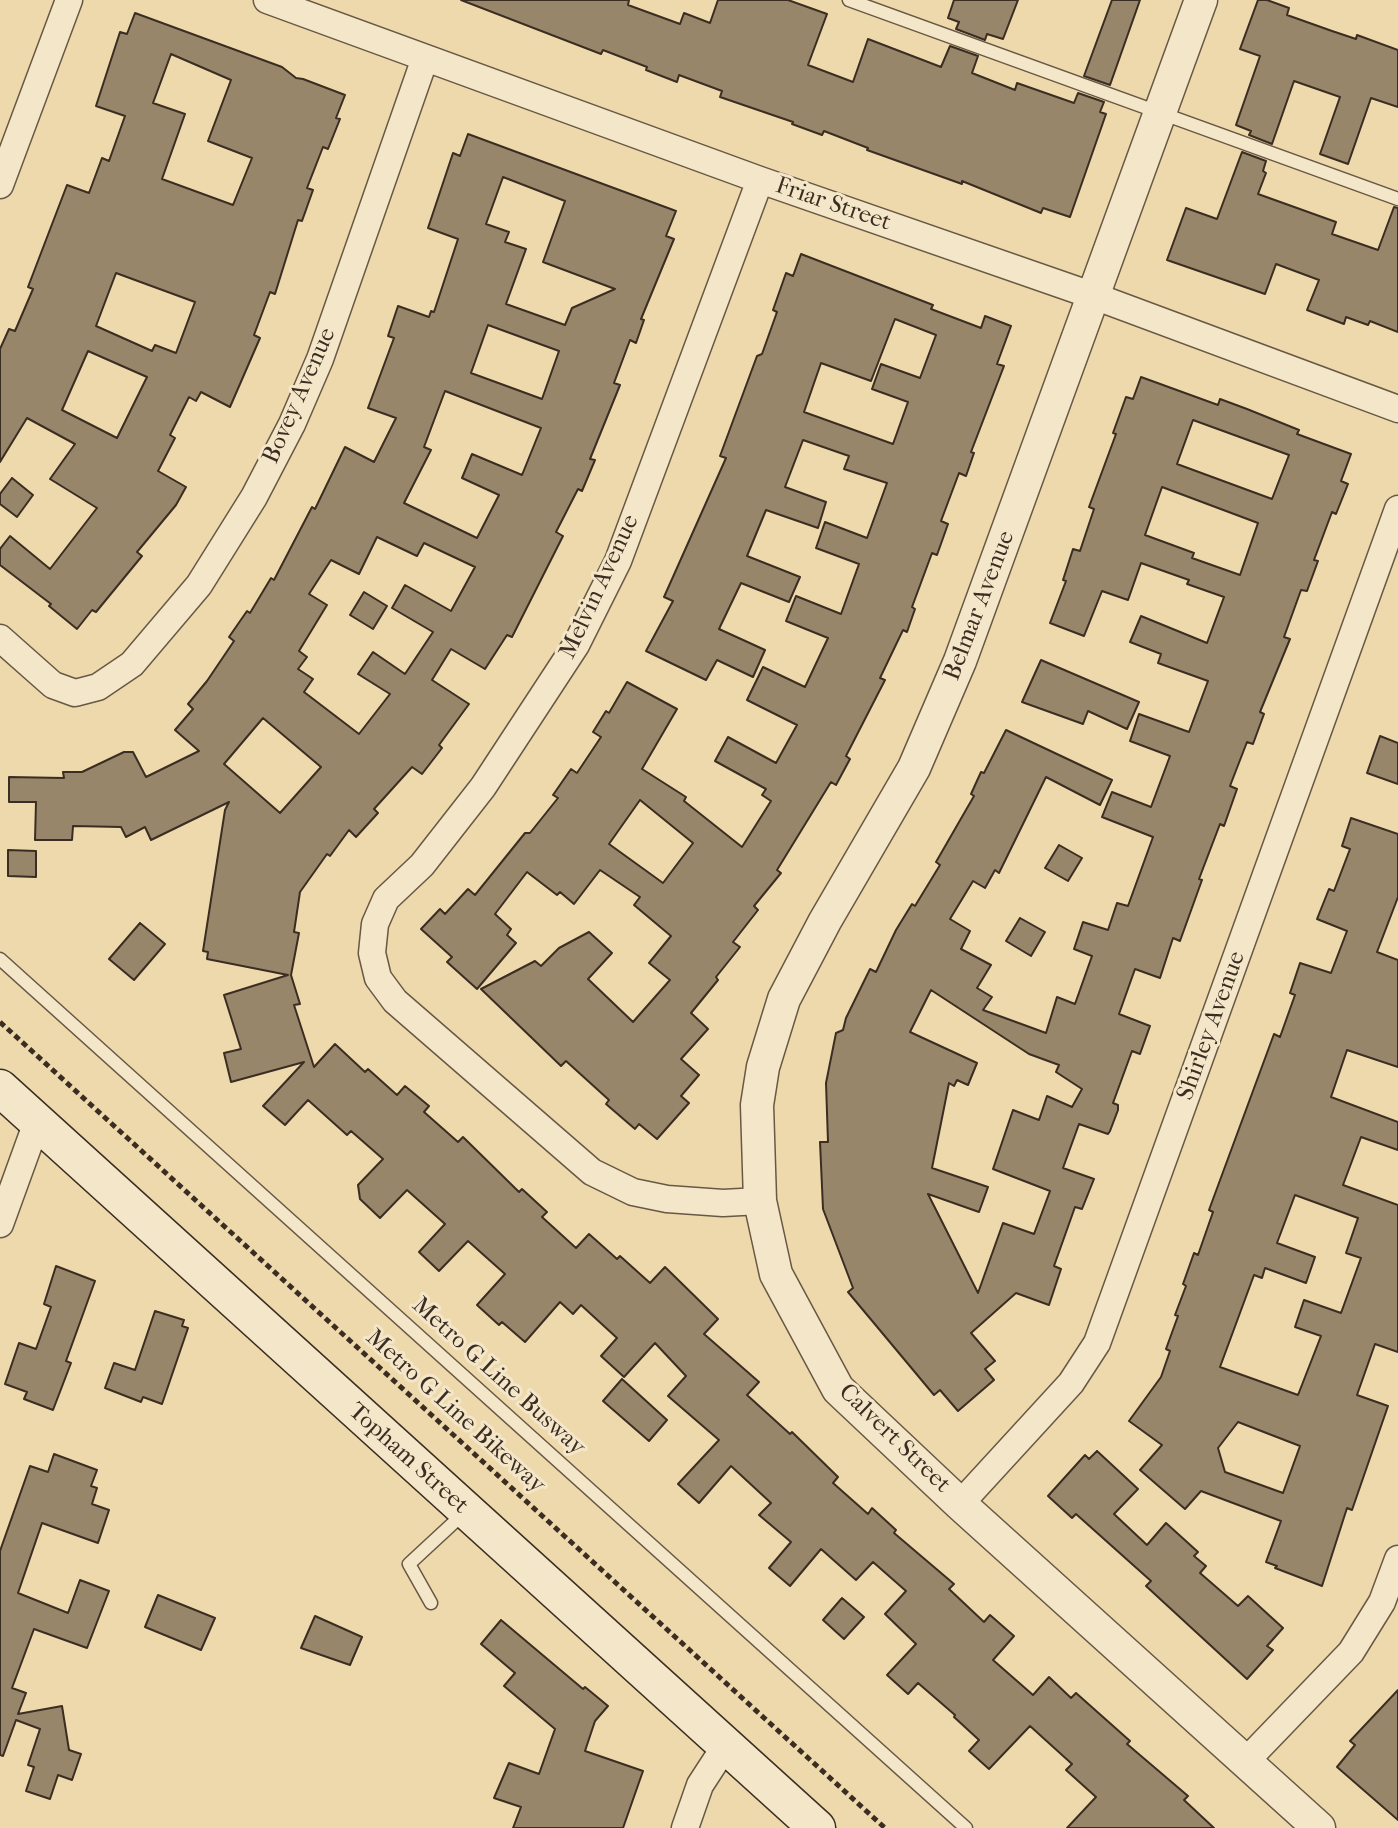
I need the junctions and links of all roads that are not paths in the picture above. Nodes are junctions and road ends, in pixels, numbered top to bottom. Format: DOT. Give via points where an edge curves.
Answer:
graph roads {
  1 [pos="69,0"];
  2 [pos="267,0"];
  3 [pos="849,0"];
  4 [pos="1201,0"];
  5 [pos="425,58"];
  6 [pos="1161,113"];
  7 [pos="760,180"];
  8 [pos="0,185"];
  9 [pos="1398,199"];
  10 [pos="1094,296"];
  11 [pos="1398,409"];
  12 [pos="1398,509"];
  13 [pos="0,638"];
  14 [pos="0,959"];
  15 [pos="0,1088"];
  16 [pos="37,1122"];
  17 [pos="760,1201"];
  18 [pos="0,1224"];
  19 [pos="960,1504"];
  20 [pos="465,1511"];
  21 [pos="1398,1559"];
  22 [pos="431,1603"];
  23 [pos="726,1745"];
  24 [pos="1246,1761"];
  25 [pos="685,1828"];
  26 [pos="817,1828"];
  27 [pos="966,1828"];
  28 [pos="1319,1828"];
  1 -- 8 [label="street"];
  2 -- 5 [label="street, Friar Street"];
  3 -- 6 [label="lane"];
  4 -- 6 [label="street, Belmar Avenue"];
  5 -- 7 [label="street, Friar Street"];
  5 -- 13 [label="street, Bovey Avenue" via="320,359 254,497 199,585 132,664 98,687 75,693 53,685"];
  6 -- 9 [label="lane"];
  6 -- 10 [label="street, Belmar Avenue"];
  7 -- 10 [label="street, Friar Street"];
  7 -- 17 [label="street, Melvin Avenue" via="618,561 576,645 483,787 422,865 386,899 375,924 372,953 378,978 395,1001 592,1172 633,1192 667,1199"];
  10 -- 11 [label="street, Friar Street"];
  10 -- 17 [label="street, Belmar Avenue" via="960,661 914,768 784,999 757,1105"];
  12 -- 19 [label="street, Shirley Avenue" via="1097,1343 1071,1383"];
  14 -- 27 [label="lane, Metro G Line Busway"];
  15 -- 16 [label="main road, Topham Street"];
  16 -- 18 [label="street"];
  16 -- 20 [label="main road, Topham Street"];
  17 -- 19 [label="street, Calvert Street" via="776,1274 838,1389"];
  19 -- 24 [label="street, Calvert Street"];
  20 -- 22 [label="lane" via="409,1564"];
  20 -- 23 [label="main road, Topham Street"];
  21 -- 24 [label="street" via="1382,1602 1351,1652"];
  23 -- 25 [label="street" via="700,1785"];
  23 -- 26 [label="main road, Topham Street"];
  24 -- 28 [label="street, Calvert Street"];
}
